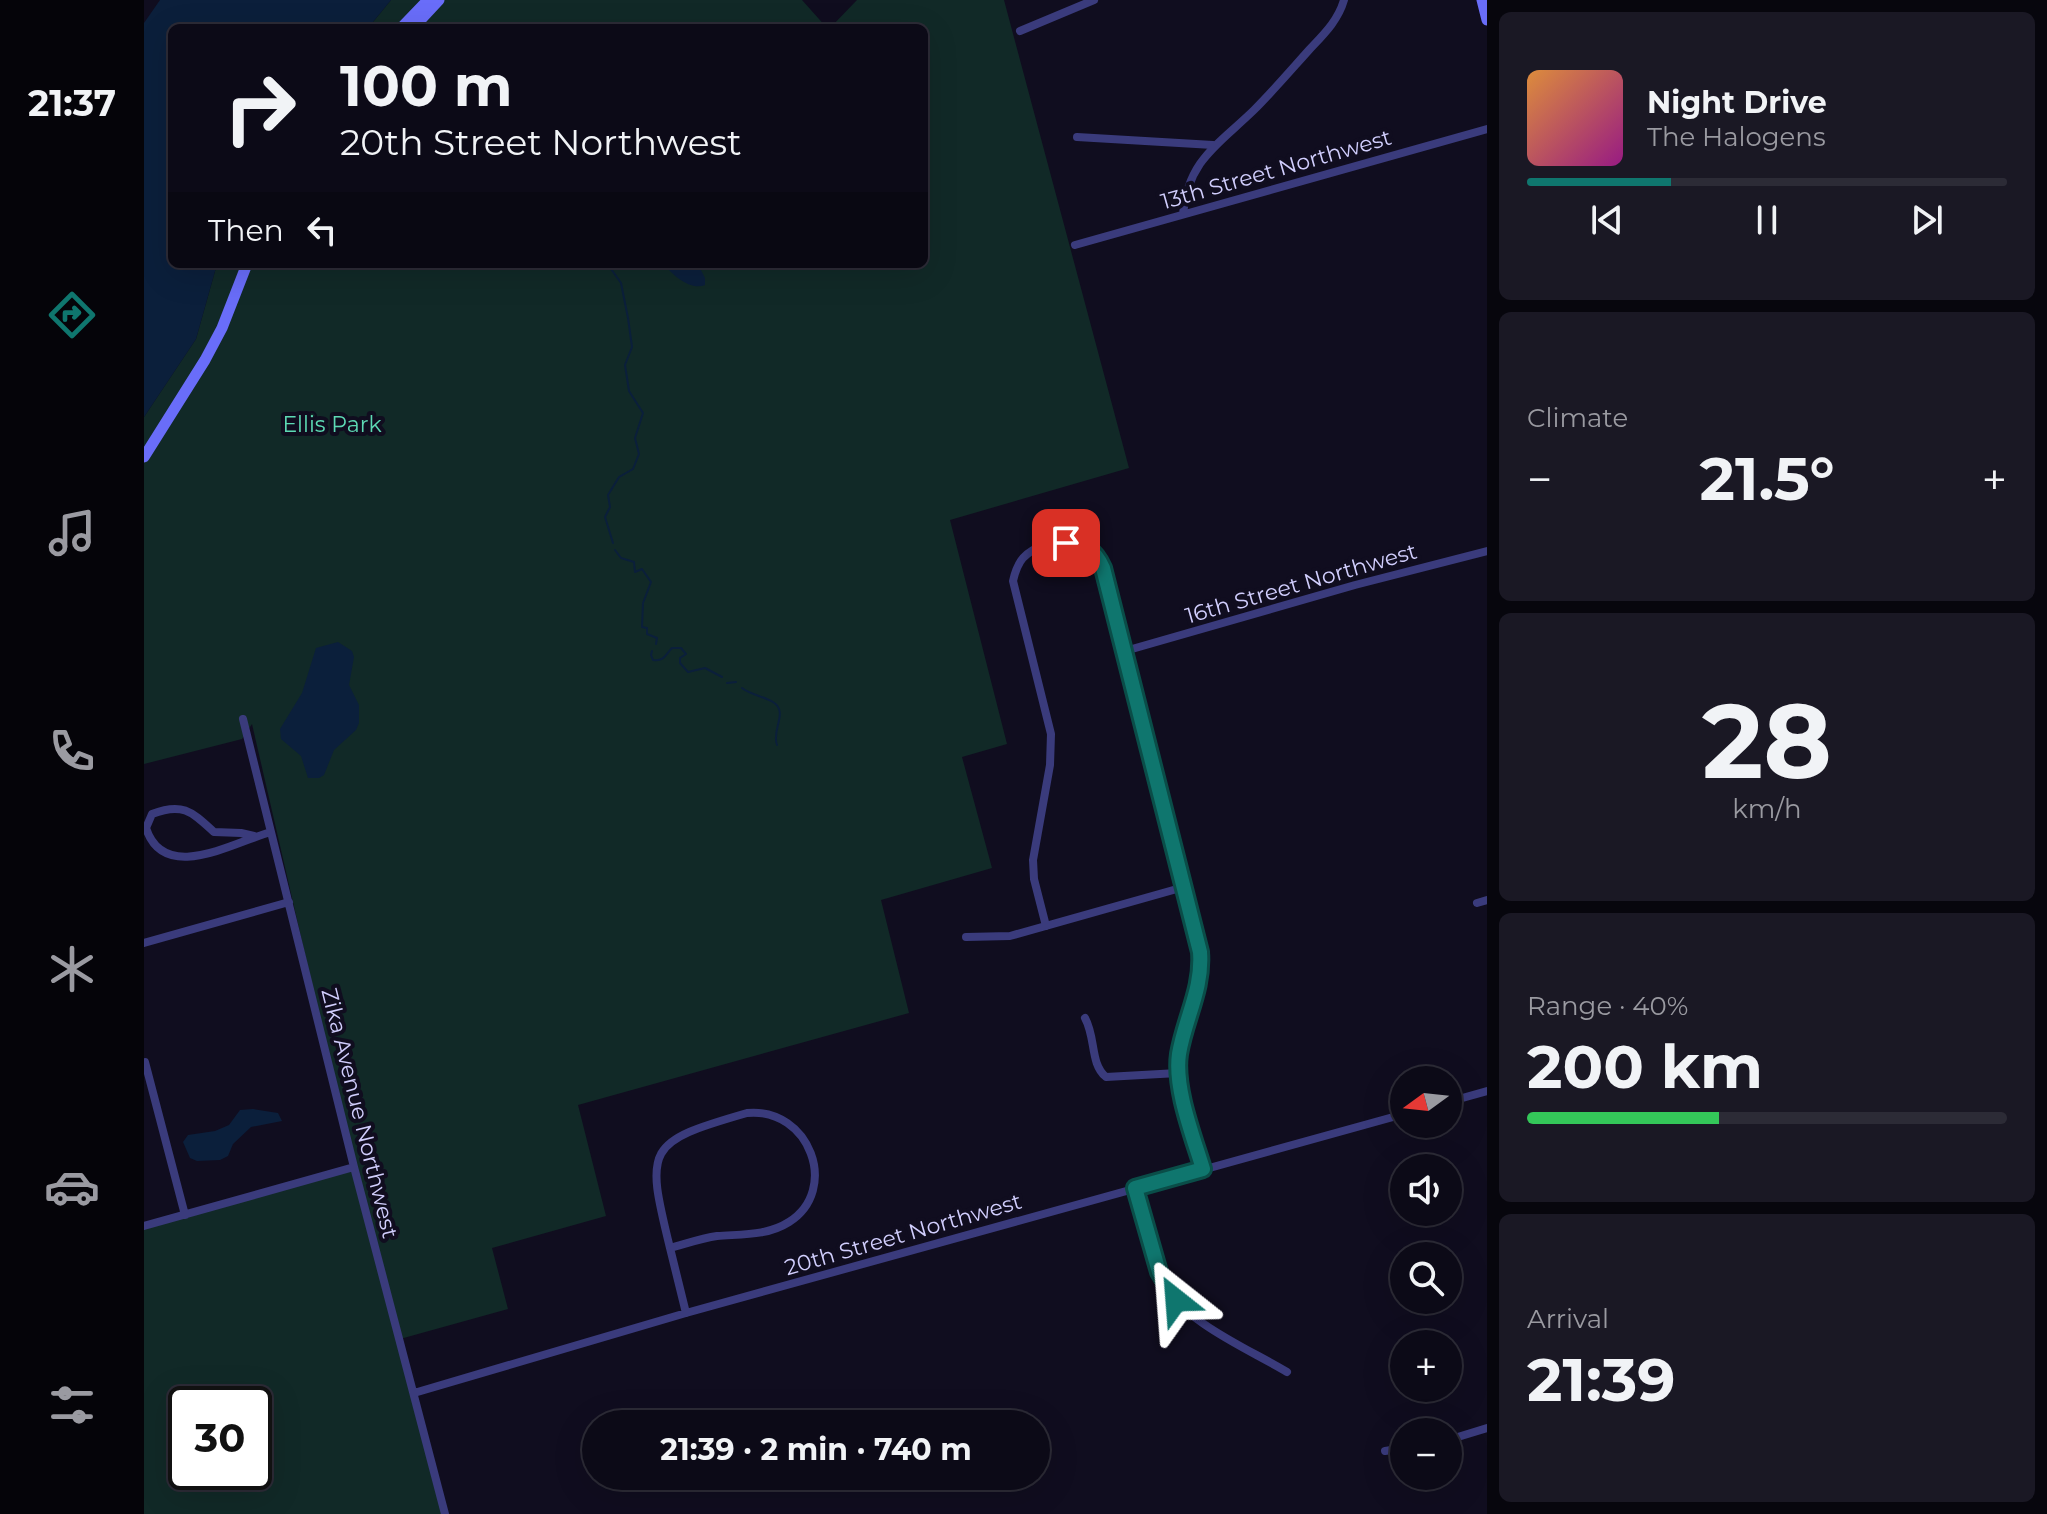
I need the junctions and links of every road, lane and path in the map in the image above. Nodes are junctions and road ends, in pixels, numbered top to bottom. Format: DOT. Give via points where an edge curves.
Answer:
graph roads {
  1 [pos="428,0"];
  2 [pos="439,0"];
  3 [pos="1094,0"];
  4 [pos="1344,0"];
  5 [pos="1482,0"];
  6 [pos="1487,20"];
  7 [pos="405,24"];
  8 [pos="417,24"];
  9 [pos="1020,31"];
  10 [pos="1487,129"];
  11 [pos="1077,137"];
  12 [pos="1213,145"];
  13 [pos="1183,214"];
  14 [pos="1075,245"];
  15 [pos="245,268"];
  16 [pos="144,457"];
  17 [pos="1487,551"];
  18 [pos="1125,651"];
  19 [pos="243,719"];
  20 [pos="271,832"];
  21 [pos="254,836"];
  22 [pos="1184,887"];
  23 [pos="289,902"];
  24 [pos="1046,926"];
  25 [pos="966,937"];
  26 [pos="144,943"];
  27 [pos="1085,1018"];
  28 [pos="145,1062"];
  29 [pos="1178,1073"];
  30 [pos="1487,1091"];
  31 [pos="1462,1098"];
  32 [pos="1390,1118"];
  33 [pos="354,1167"];
  34 [pos="1203,1169"];
  35 [pos="1135,1188"];
  36 [pos="185,1215"];
  37 [pos="144,1226"];
  38 [pos="670,1248"];
  39 [pos="686,1313"];
  40 [pos="1287,1372"];
  41 [pos="414,1393"];
  42 [pos="1487,1428"];
  43 [pos="1462,1436"];
  44 [pos="1390,1450"];
  45 [pos="1385,1451"];
  46 [pos="445,1514"];
  1 -- 7 [label="street"];
  2 -- 8 [label="street"];
  3 -- 9 [label="street"];
  4 -- 12 [label="street" via="1329,29 1254,110"];
  5 -- 6 [label="street"];
  10 -- 13 [label="street, 13th Street Northwest"];
  11 -- 12 [label="street"];
  12 -- 13 [label="street" via="1192,175"];
  13 -- 14 [label="street, 13th Street Northwest"];
  15 -- 16 [label="street" via="205,360"];
  17 -- 18 [label="street, 16th Street Northwest"];
  18 -- 22 [label="street"];
  18 -- 24 [label="street" via="1098,555 1078,544 1048,546 1022,559 1013,581 1051,734 1033,860"];
  19 -- 20 [label="street, Zika Avenue Northwest"];
  20 -- 21 [label="street"];
  20 -- 23 [label="street, Zika Avenue Northwest"];
  21 -- 21 [label="street" via="194,857 162,851 150,841 146,828 152,814 180,808 214,832"];
  22 -- 24 [label="street"];
  22 -- 29 [label="street" via="1201,971"];
  23 -- 26 [label="street"];
  23 -- 33 [label="street, Zika Avenue Northwest"];
  24 -- 25 [label="street" via="998,938"];
  27 -- 29 [label="street" via="1093,1033 1096,1064 1106,1077"];
  28 -- 36 [label="street"];
  29 -- 34 [label="street"];
  30 -- 31 [label="street"];
  32 -- 34 [label="street, 20th Street Northwest"];
  33 -- 36 [label="street"];
  33 -- 41 [label="street, Zika Avenue Northwest"];
  34 -- 35 [label="street, 20th Street Northwest"];
  35 -- 39 [label="street, 20th Street Northwest"];
  35 -- 40 [label="street" via="1159,1272 1176,1300"];
  36 -- 37 [label="street"];
  38 -- 38 [label="street" via="715,1236 755,1234 797,1217 814,1182 810,1153 799,1132 782,1118 757,1112 695,1128 668,1144 654,1177"];
  38 -- 39 [label="street"];
  39 -- 41 [label="street, 20th Street Northwest"];
  41 -- 46 [label="street, Zika Avenue Northwest"];
  42 -- 43 [label="street"];
  44 -- 45 [label="street"];
}
